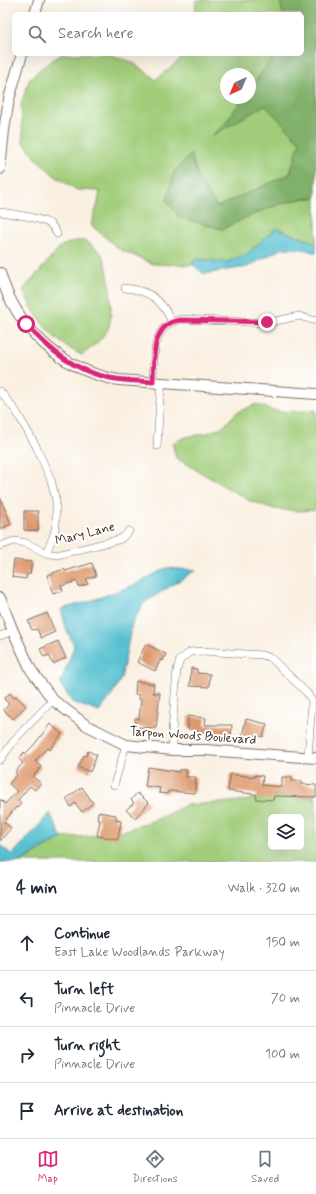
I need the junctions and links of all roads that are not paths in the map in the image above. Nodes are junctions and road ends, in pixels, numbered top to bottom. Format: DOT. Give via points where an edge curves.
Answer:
graph roads {
  1 [pos="39,0"];
  2 [pos="36,12"];
  3 [pos="21,56"];
  4 [pos="0,169"];
  5 [pos="0,212"];
  6 [pos="57,234"];
  7 [pos="0,273"];
  8 [pos="125,288"];
  9 [pos="316,321"];
  10 [pos="172,322"];
  11 [pos="157,382"];
  12 [pos="0,391"];
  13 [pos="316,394"];
  14 [pos="157,446"];
  15 [pos="129,532"];
  16 [pos="0,546"];
  17 [pos="46,552"];
  18 [pos="0,598"];
  19 [pos="13,631"];
  20 [pos="0,636"];
  21 [pos="53,700"];
  22 [pos="126,745"];
  23 [pos="173,750"];
  24 [pos="312,757"];
  25 [pos="0,760"];
  26 [pos="114,785"];
  1 -- 2 [label="street"];
  3 -- 4 [label="street" via="9,99"];
  5 -- 6 [label="street" via="47,223"];
  7 -- 11 [label="street" via="10,300 26,324 58,355 71,364 101,376"];
  8 -- 10 [label="street" via="139,290 154,297"];
  9 -- 10 [label="street" via="299,316 267,322"];
  10 -- 11 [label="street" via="159,334 156,344"];
  11 -- 13 [label="street"];
  11 -- 14 [label="street"];
  12 -- 17 [label="street" via="16,411 36,446 51,480 56,501 56,525"];
  15 -- 17 [label="street, Mary Lane" via="121,539 66,554"];
  16 -- 17 [label="street, Mary Lane" via="14,541 26,543"];
  18 -- 19 [label="street, Tarpon Woods Boulevard"];
  19 -- 20 [label="street"];
  19 -- 21 [label="street, Tarpon Woods Boulevard" via="31,670"];
  21 -- 22 [label="street, Tarpon Woods Boulevard" via="86,725"];
  21 -- 25 [label="street" via="16,738"];
  22 -- 23 [label="street, Tarpon Woods Boulevard"];
  22 -- 26 [label="street"];
  23 -- 24 [label="street, Tarpon Woods Boulevard"];
  23 -- 24 [label="street" via="172,731 180,660 190,652 203,651 262,655 271,658 307,693 312,701"];
}
